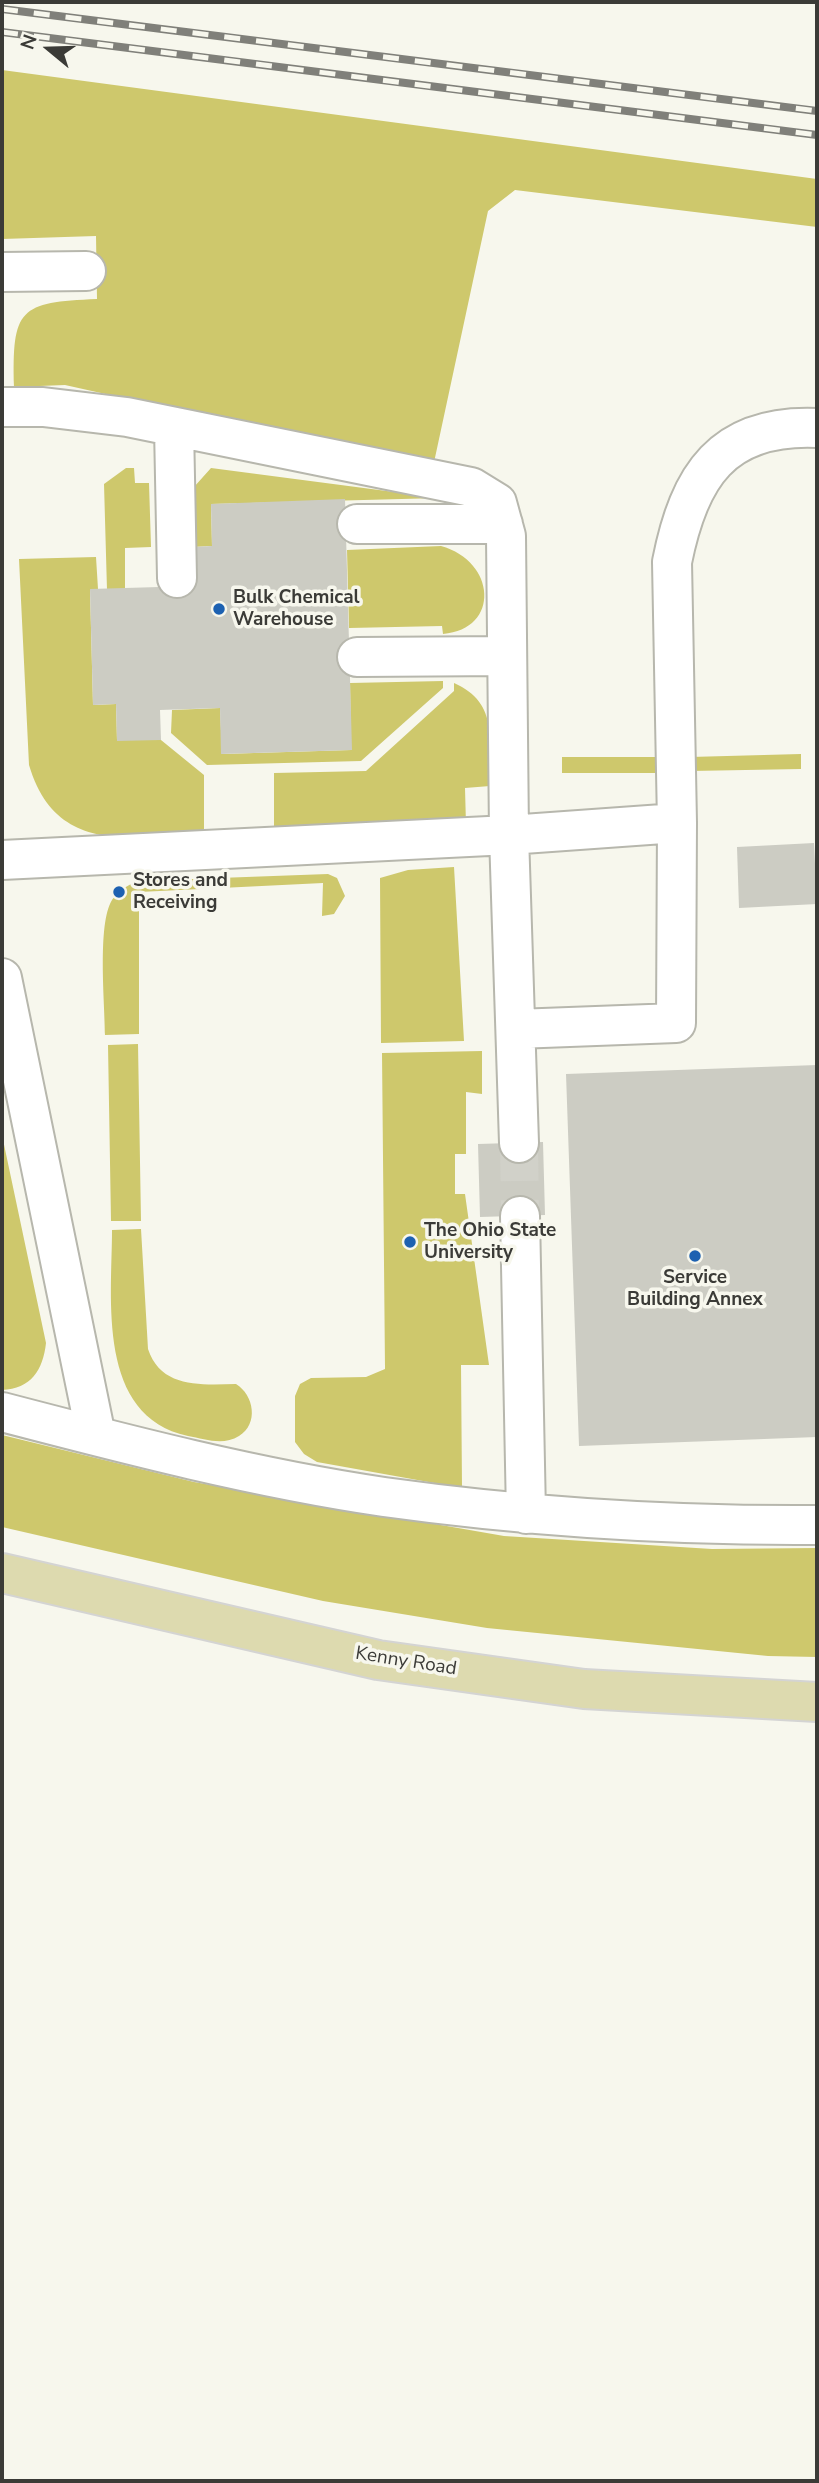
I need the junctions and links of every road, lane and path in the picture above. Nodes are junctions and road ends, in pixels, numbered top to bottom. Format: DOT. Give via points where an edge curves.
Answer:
graph roads {
  1 [pos="86,271"];
  2 [pos="2,272"];
  3 [pos="2,407"];
  4 [pos="174,427"];
  5 [pos="817,428"];
  6 [pos="357,524"];
  7 [pos="503,524"];
  8 [pos="177,578"];
  9 [pos="507,656"];
  10 [pos="357,657"];
  11 [pos="677,823"];
  12 [pos="509,835"];
  13 [pos="2,860"];
  14 [pos="2,978"];
  15 [pos="516,1030"];
  16 [pos="519,1143"];
  17 [pos="520,1216"];
  18 [pos="2,1412"];
  19 [pos="96,1436"];
  20 [pos="526,1514"];
  21 [pos="817,1525"];
  22 [pos="2,1573"];
  23 [pos="817,1702"];
  1 -- 2 [label="lane"];
  3 -- 4 [label="lane" via="43,407"];
  4 -- 7 [label="lane" via="471,487 497,503"];
  4 -- 8 [label="lane"];
  5 -- 11 [label="lane" via="757,434 728,447 692,494 678,530 671,562"];
  6 -- 7 [label="lane"];
  7 -- 9 [label="lane"];
  9 -- 10 [label="lane"];
  9 -- 12 [label="lane"];
  11 -- 12 [label="lane"];
  11 -- 15 [label="lane" via="676,1023"];
  12 -- 13 [label="lane"];
  12 -- 15 [label="lane"];
  14 -- 19 [label="lane"];
  15 -- 16 [label="lane"];
  17 -- 20 [label="lane"];
  18 -- 19 [label="lane"];
  19 -- 20 [label="lane" via="249,1472 382,1496"];
  20 -- 21 [label="lane" via="631,1523"];
  22 -- 23 [label="main road, Kenny Road" via="378,1660 584,1689"];
}
